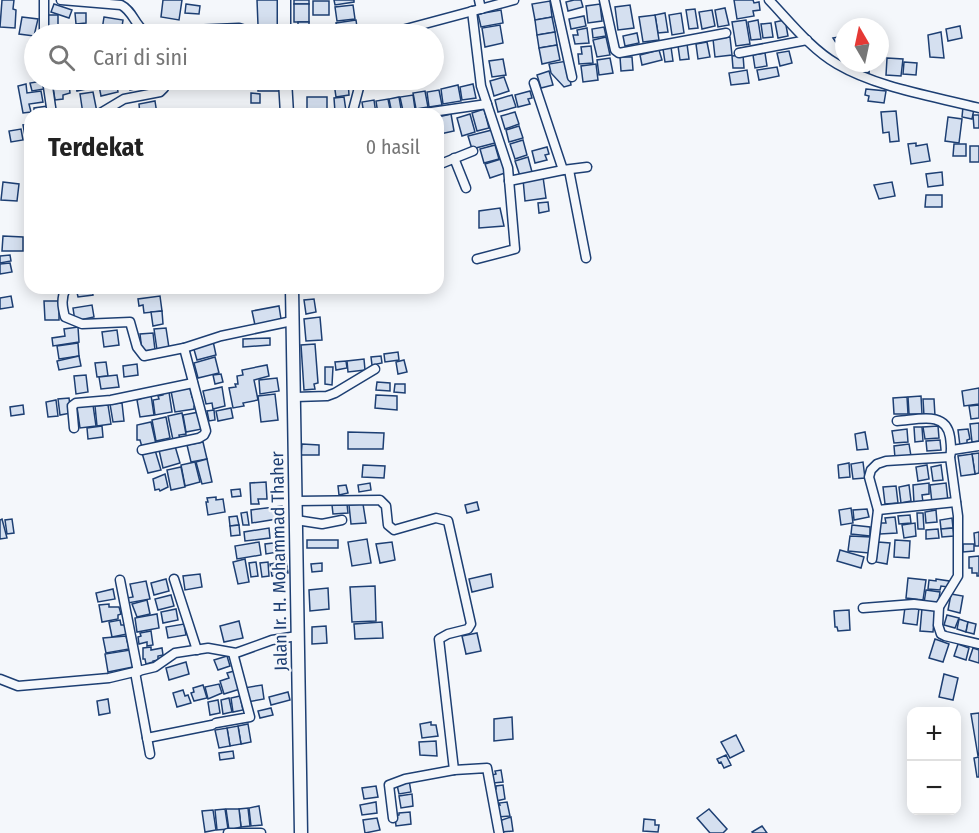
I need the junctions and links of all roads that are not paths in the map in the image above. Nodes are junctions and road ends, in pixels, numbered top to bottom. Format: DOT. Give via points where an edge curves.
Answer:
graph roads {
  1 [pos="44,0"];
  2 [pos="61,0"];
  3 [pos="284,0"];
  4 [pos="510,0"];
  5 [pos="555,0"];
  6 [pos="604,0"];
  7 [pos="769,0"];
  8 [pos="99,1"];
  9 [pos="477,7"];
  10 [pos="44,24"];
  11 [pos="137,24"];
  12 [pos="284,24"];
  13 [pos="420,24"];
  14 [pos="726,33"];
  15 [pos="807,40"];
  16 [pos="739,53"];
  17 [pos="572,77"];
  18 [pos="534,83"];
  19 [pos="48,90"];
  20 [pos="162,90"];
  21 [pos="286,90"];
  22 [pos="358,90"];
  23 [pos="487,104"];
  24 [pos="51,108"];
  25 [pos="109,108"];
  26 [pos="287,108"];
  27 [pos="354,108"];
  28 [pos="979,108"];
  29 [pos="444,110"];
  30 [pos="472,151"];
  31 [pos="454,158"];
  32 [pos="444,162"];
  33 [pos="587,167"];
  34 [pos="566,170"];
  35 [pos="509,181"];
  36 [pos="466,188"];
  37 [pos="586,258"];
  38 [pos="477,259"];
  39 [pos="63,294"];
  40 [pos="292,294"];
  41 [pos="292,321"];
  42 [pos="184,348"];
  43 [pos="375,369"];
  44 [pos="193,383"];
  45 [pos="295,397"];
  46 [pos="897,422"];
  47 [pos="74,428"];
  48 [pos="979,446"];
  49 [pos="142,450"];
  50 [pos="951,453"];
  51 [pos="296,501"];
  52 [pos="956,502"];
  53 [pos="878,510"];
  54 [pos="296,520"];
  55 [pos="342,520"];
  56 [pos="872,559"];
  57 [pos="174,579"];
  58 [pos="120,580"];
  59 [pos="939,607"];
  60 [pos="863,608"];
  61 [pos="297,636"];
  62 [pos="979,644"];
  63 [pos="197,650"];
  64 [pos="233,653"];
  65 [pos="137,672"];
  66 [pos="0,679"];
  67 [pos="147,738"];
  68 [pos="150,754"];
  69 [pos="454,770"];
  70 [pos="393,818"];
  71 [pos="228,833"];
  72 [pos="261,833"];
  73 [pos="301,833"];
  74 [pos="499,833"];
  1 -- 10 [label="street"];
  2 -- 8 [label="street"];
  3 -- 12 [label="main road"];
  4 -- 9 [label="street"];
  5 -- 17 [label="street"];
  6 -- 14 [label="street" via="615,50 619,53"];
  7 -- 15 [label="street"];
  8 -- 11 [label="street" via="129,9"];
  9 -- 13 [label="street"];
  9 -- 23 [label="street" via="481,86"];
  15 -- 16 [label="street"];
  15 -- 28 [label="street" via="836,64 868,80"];
  18 -- 34 [label="street"];
  19 -- 24 [label="street"];
  20 -- 25 [label="street" via="124,99"];
  21 -- 26 [label="main road"];
  22 -- 27 [label="street"];
  23 -- 29 [label="street"];
  23 -- 35 [label="street"];
  30 -- 31 [label="street"];
  31 -- 32 [label="street"];
  31 -- 36 [label="street"];
  33 -- 34 [label="street"];
  34 -- 35 [label="street"];
  34 -- 37 [label="street"];
  35 -- 38 [label="street" via="515,249"];
  39 -- 42 [label="street" via="62,307 69,320 82,324 129,322 136,347 144,356"];
  40 -- 41 [label="main road, Jalan Ir. H. Mohammad Thaher"];
  41 -- 42 [label="street"];
  41 -- 45 [label="main road, Jalan Ir. H. Mohammad Thaher"];
  42 -- 44 [label="street"];
  43 -- 45 [label="street" via="327,396"];
  44 -- 47 [label="street" via="76,403 72,406"];
  44 -- 49 [label="street" via="204,435"];
  45 -- 51 [label="main road, Jalan Ir. H. Mohammad Thaher"];
  46 -- 50 [label="street" via="944,422 949,429"];
  48 -- 50 [label="street"];
  50 -- 52 [label="street"];
  50 -- 53 [label="street" via="877,464 868,477"];
  51 -- 54 [label="main road, Jalan Ir. H. Mohammad Thaher"];
  51 -- 69 [label="street" via="380,500 386,506 388,525 394,530 436,518 448,521 471,624 468,629 440,639"];
  52 -- 53 [label="street"];
  52 -- 59 [label="street" via="958,576"];
  53 -- 56 [label="street"];
  54 -- 55 [label="street" via="322,524"];
  54 -- 61 [label="main road, Jalan Ir. H. Mohammad Thaher"];
  57 -- 63 [label="street"];
  58 -- 65 [label="street"];
  59 -- 60 [label="street" via="914,604"];
  59 -- 62 [label="street" via="941,634"];
  61 -- 64 [label="street"];
  61 -- 73 [label="main road, Jalan Ir. H. Mohammad Thaher"];
  63 -- 64 [label="street"];
  63 -- 65 [label="street" via="175,653 155,668"];
  64 -- 67 [label="street" via="250,717"];
  65 -- 66 [label="street" via="81,682 18,686"];
  65 -- 67 [label="street"];
  67 -- 68 [label="street"];
  69 -- 70 [label="street" via="389,785"];
  69 -- 74 [label="street" via="487,768"];
  71 -- 72 [label="street"];
}
